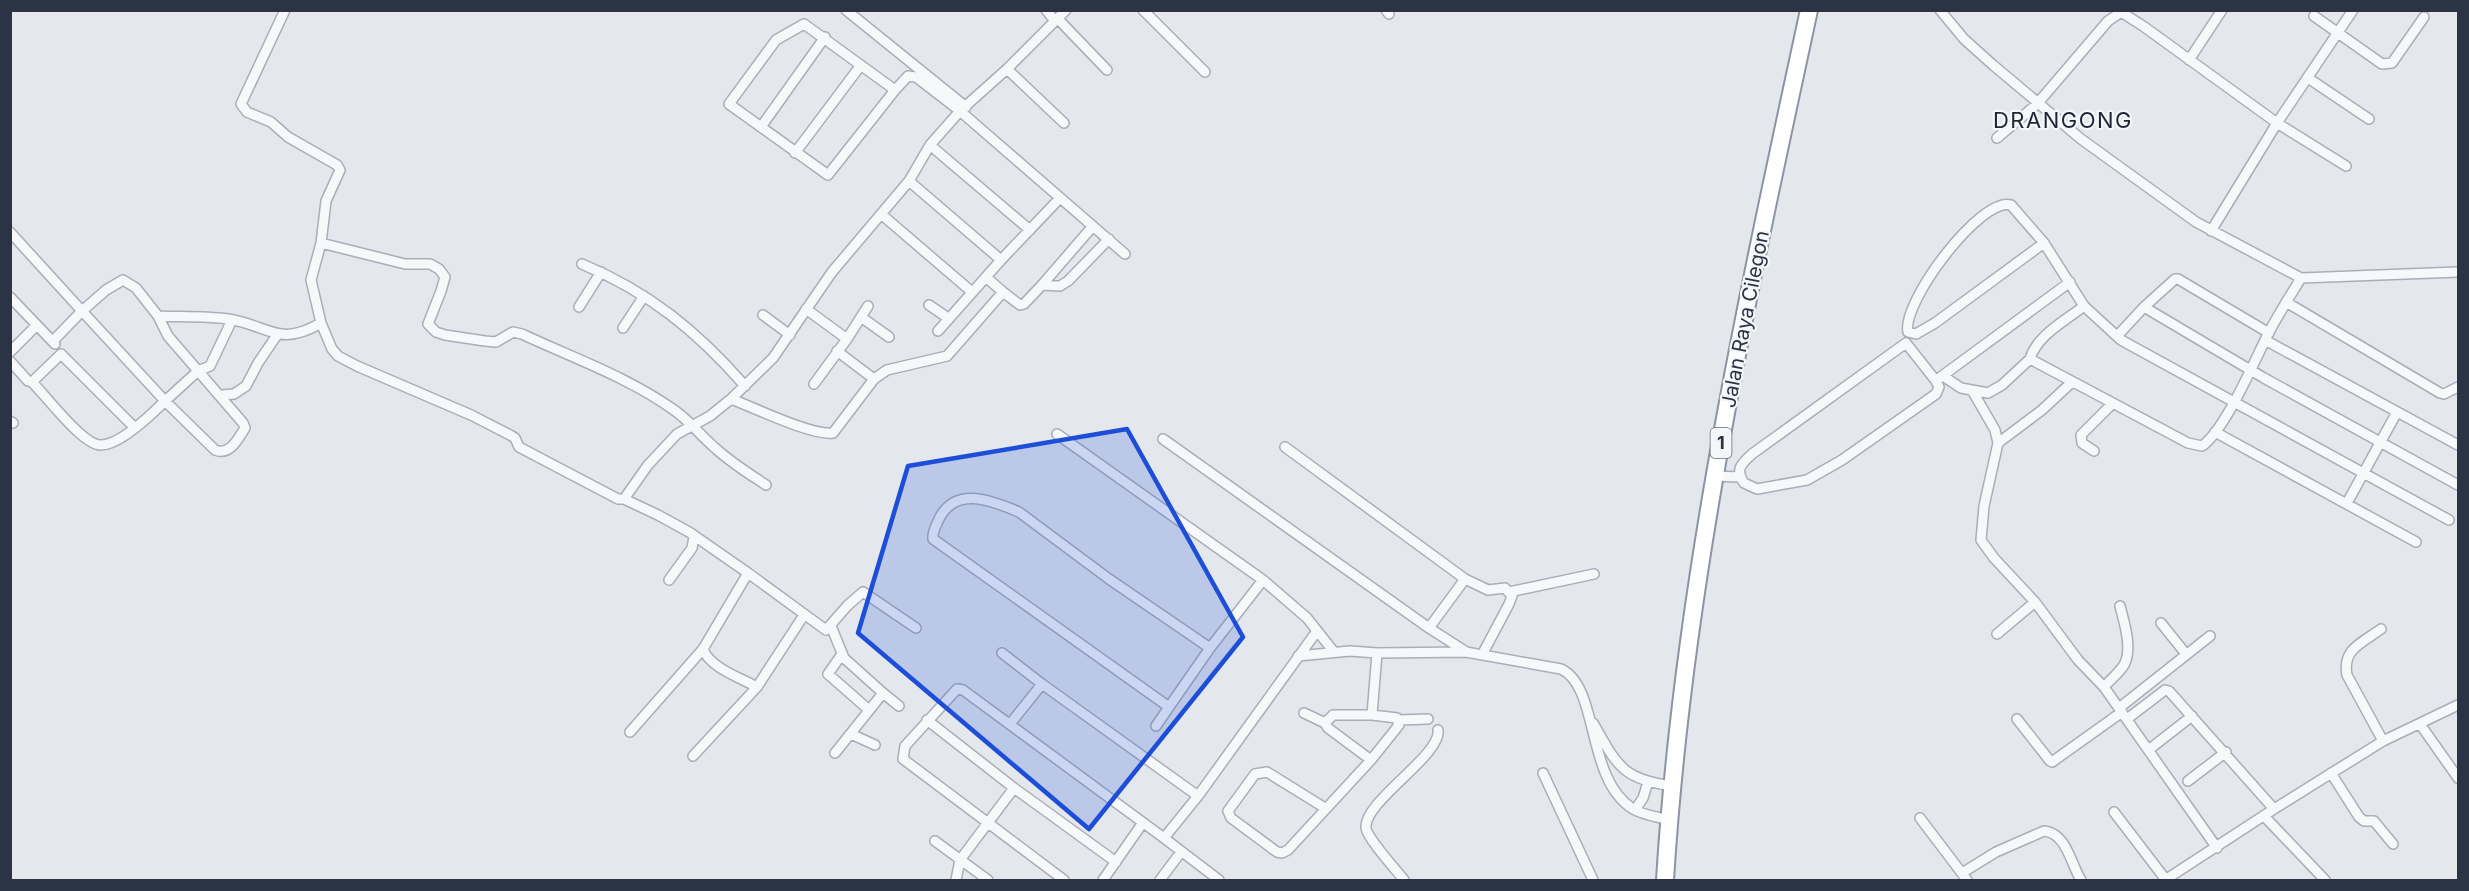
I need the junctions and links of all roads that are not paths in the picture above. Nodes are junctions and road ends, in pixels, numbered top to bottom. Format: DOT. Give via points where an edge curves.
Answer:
graph roads {
  1 [pos="285,10"];
  2 [pos="846,10"];
  3 [pos="1046,10"];
  4 [pos="1066,10"];
  5 [pos="1143,10"];
  6 [pos="1809,10"];
  7 [pos="1940,10"];
  8 [pos="2222,10"];
  9 [pos="2353,10"];
  10 [pos="2119,12"];
  11 [pos="2314,16"];
  12 [pos="2424,17"];
  13 [pos="1057,20"];
  14 [pos="2339,32"];
  15 [pos="825,37"];
  16 [pos="2189,60"];
  17 [pos="861,65"];
  18 [pos="1007,69"];
  19 [pos="1107,70"];
  20 [pos="1205,72"];
  21 [pos="2308,78"];
  22 [pos="895,90"];
  23 [pos="2037,104"];
  24 [pos="963,109"];
  25 [pos="2369,119"];
  26 [pos="1064,123"];
  27 [pos="2277,123"];
  28 [pos="761,127"];
  29 [pos="1997,138"];
  30 [pos="930,145"];
  31 [pos="795,153"];
  32 [pos="2346,166"];
  33 [pos="909,181"];
  34 [pos="1060,198"];
  35 [pos="881,214"];
  36 [pos="1093,226"];
  37 [pos="1030,230"];
  38 [pos="2211,231"];
  39 [pos="10,232"];
  40 [pos="1109,239"];
  41 [pos="321,243"];
  42 [pos="2044,243"];
  43 [pos="1125,254"];
  44 [pos="1001,260"];
  45 [pos="582,264"];
  46 [pos="601,272"];
  47 [pos="2458,272"];
  48 [pos="987,278"];
  49 [pos="2301,278"];
  50 [pos="2070,282"];
  51 [pos="1042,285"];
  52 [pos="972,292"];
  53 [pos="1003,292"];
  54 [pos="644,296"];
  55 [pos="10,297"];
  56 [pos="2286,302"];
  57 [pos="929,305"];
  58 [pos="868,306"];
  59 [pos="2084,306"];
  60 [pos="2144,307"];
  61 [pos="579,308"];
  62 [pos="806,309"];
  63 [pos="82,311"];
  64 [pos="763,315"];
  65 [pos="158,316"];
  66 [pos="861,317"];
  67 [pos="948,318"];
  68 [pos="232,320"];
  69 [pos="321,322"];
  70 [pos="36,326"];
  71 [pos="623,328"];
  72 [pos="938,331"];
  73 [pos="1916,334"];
  74 [pos="277,335"];
  75 [pos="790,335"];
  76 [pos="889,337"];
  77 [pos="2119,337"];
  78 [pos="2267,337"];
  79 [pos="847,339"];
  80 [pos="53,341"];
  81 [pos="1906,343"];
  82 [pos="837,351"];
  83 [pos="10,352"];
  84 [pos="61,354"];
  85 [pos="2030,359"];
  86 [pos="13,368"];
  87 [pos="2250,370"];
  88 [pos="198,371"];
  89 [pos="1940,378"];
  90 [pos="874,379"];
  91 [pos="32,382"];
  92 [pos="2072,382"];
  93 [pos="814,384"];
  94 [pos="745,386"];
  95 [pos="2458,387"];
  96 [pos="1973,392"];
  97 [pos="221,395"];
  98 [pos="732,399"];
  99 [pos="165,401"];
  100 [pos="2234,401"];
  101 [pos="2112,404"];
  102 [pos="2397,412"];
  103 [pos="694,424"];
  104 [pos="134,427"];
  105 [pos="2216,432"];
  106 [pos="1057,434"];
  107 [pos="1163,439"];
  108 [pos="1998,442"];
  109 [pos="2380,442"];
  110 [pos="2458,445"];
  111 [pos="1285,447"];
  112 [pos="2094,451"];
  113 [pos="2363,472"];
  114 [pos="1715,476"];
  115 [pos="1740,477"];
  116 [pos="766,485"];
  117 [pos="2458,485"];
  118 [pos="624,499"];
  119 [pos="2347,503"];
  120 [pos="2449,520"];
  121 [pos="694,537"];
  122 [pos="2416,542"];
  123 [pos="748,573"];
  124 [pos="1594,574"];
  125 [pos="1465,579"];
  126 [pos="669,580"];
  127 [pos="1263,580"];
  128 [pos="1509,592"];
  129 [pos="2035,602"];
  130 [pos="2120,606"];
  131 [pos="804,615"];
  132 [pos="2160,623"];
  133 [pos="831,626"];
  134 [pos="916,628"];
  135 [pos="1429,628"];
  136 [pos="2381,629"];
  137 [pos="1317,631"];
  138 [pos="1997,634"];
  139 [pos="2210,636"];
  140 [pos="1210,648"];
  141 [pos="703,650"];
  142 [pos="1002,652"];
  143 [pos="1334,652"];
  144 [pos="1466,652"];
  145 [pos="1377,653"];
  146 [pos="1483,653"];
  147 [pos="842,654"];
  148 [pos="2186,654"];
  149 [pos="1298,656"];
  150 [pos="1042,684"];
  151 [pos="757,687"];
  152 [pos="2104,687"];
  153 [pos="882,693"];
  154 [pos="2458,705"];
  155 [pos="900,706"];
  156 [pos="1169,707"];
  157 [pos="869,710"];
  158 [pos="1304,713"];
  159 [pos="2122,713"];
  160 [pos="1372,715"];
  161 [pos="1588,716"];
  162 [pos="2192,716"];
  163 [pos="1428,719"];
  164 [pos="2017,719"];
  165 [pos="927,720"];
  166 [pos="1399,720"];
  167 [pos="1325,723"];
  168 [pos="1010,724"];
  169 [pos="2420,724"];
  170 [pos="1156,726"];
  171 [pos="1438,730"];
  172 [pos="630,732"];
  173 [pos="851,734"];
  174 [pos="2383,741"];
  175 [pos="875,745"];
  176 [pos="2151,748"];
  177 [pos="2226,752"];
  178 [pos="835,753"];
  179 [pos="693,756"];
  180 [pos="1371,760"];
  181 [pos="1544,773"];
  182 [pos="2331,773"];
  183 [pos="2458,778"];
  184 [pos="2188,781"];
  185 [pos="1648,782"];
  186 [pos="1674,786"];
  187 [pos="1014,788"];
  188 [pos="1198,796"];
  189 [pos="1325,808"];
  190 [pos="2274,809"];
  191 [pos="1635,810"];
  192 [pos="2114,812"];
  193 [pos="2264,816"];
  194 [pos="1920,818"];
  195 [pos="1669,820"];
  196 [pos="989,824"];
  197 [pos="1143,824"];
  198 [pos="1164,838"];
  199 [pos="935,841"];
  200 [pos="2393,843"];
  201 [pos="2217,848"];
  202 [pos="1181,852"];
  203 [pos="960,860"];
  204 [pos="1116,862"];
  205 [pos="1964,877"];
  206 [pos="956,880"];
  207 [pos="988,880"];
  208 [pos="1064,880"];
  209 [pos="1103,880"];
  210 [pos="1160,880"];
  211 [pos="1219,880"];
  212 [pos="1404,880"];
  213 [pos="1593,880"];
  214 [pos="1665,880"];
  215 [pos="2081,880"];
  216 [pos="2166,880"];
  217 [pos="2325,880"];
  1 -- 41 [label="street" via="241,104 247,112 272,122 288,137 340,170 326,201"];
  2 -- 24 [label="street"];
  3 -- 13 [label="street"];
  4 -- 13 [label="street"];
  5 -- 20 [label="street"];
  6 -- 114 [label="highway, Jalan Raya Cilegon / 1"];
  7 -- 23 [label="street" via="1964,39"];
  8 -- 16 [label="street"];
  9 -- 14 [label="street"];
  10 -- 16 [label="street"];
  10 -- 23 [label="street"];
  11 -- 14 [label="street"];
  12 -- 14 [label="street" via="2387,65"];
  13 -- 18 [label="street"];
  13 -- 19 [label="street"];
  14 -- 21 [label="street"];
  15 -- 17 [label="street"];
  15 -- 28 [label="street"];
  15 -- 28 [label="street" via="804,24 781,36 729,100 730,106"];
  16 -- 27 [label="street"];
  17 -- 22 [label="street"];
  17 -- 31 [label="street"];
  18 -- 24 [label="street"];
  18 -- 26 [label="street"];
  21 -- 25 [label="street"];
  21 -- 27 [label="street"];
  22 -- 24 [label="street" via="912,75"];
  22 -- 31 [label="street" via="830,174"];
  23 -- 29 [label="street"];
  23 -- 38 [label="street"];
  24 -- 30 [label="street"];
  24 -- 34 [label="street"];
  27 -- 32 [label="street"];
  27 -- 38 [label="street"];
  28 -- 31 [label="street"];
  30 -- 33 [label="street"];
  30 -- 37 [label="street"];
  33 -- 35 [label="street"];
  33 -- 44 [label="street"];
  34 -- 36 [label="street"];
  34 -- 37 [label="street"];
  35 -- 52 [label="street"];
  35 -- 62 [label="street"];
  36 -- 40 [label="street"];
  36 -- 51 [label="street"];
  37 -- 44 [label="street"];
  38 -- 49 [label="street"];
  39 -- 63 [label="street"];
  40 -- 43 [label="street"];
  40 -- 51 [label="street" via="1064,284"];
  41 -- 69 [label="street" via="311,280"];
  41 -- 103 [label="street" via="439,269 444,282 428,324 436,332 496,342 513,332 522,334 637,387"];
  42 -- 50 [label="street"];
  42 -- 73 [label="street"];
  42 -- 73 [label="street" via="2011,205 1994,207 1961,236 1926,282 1906,327"];
  44 -- 48 [label="street"];
  45 -- 46 [label="street"];
  46 -- 54 [label="street"];
  46 -- 61 [label="street"];
  47 -- 49 [label="street"];
  48 -- 52 [label="street"];
  48 -- 53 [label="street"];
  49 -- 56 [label="street"];
  50 -- 59 [label="street"];
  50 -- 89 [label="street"];
  51 -- 53 [label="street" via="1020,305"];
  52 -- 67 [label="street"];
  53 -- 90 [label="street" via="947,356 886,370"];
  54 -- 71 [label="street"];
  54 -- 94 [label="street" via="701,339"];
  55 -- 70 [label="street"];
  56 -- 78 [label="street"];
  56 -- 95 [label="street" via="2440,393"];
  57 -- 67 [label="street"];
  58 -- 66 [label="street"];
  59 -- 77 [label="street"];
  59 -- 85 [label="street" via="2042,338"];
  60 -- 77 [label="street"];
  60 -- 78 [label="street" via="2176,279"];
  60 -- 87 [label="street"];
  62 -- 75 [label="street"];
  62 -- 79 [label="street"];
  63 -- 65 [label="street" via="123,280 136,288"];
  63 -- 80 [label="street"];
  63 -- 99 [label="street"];
  64 -- 75 [label="street"];
  65 -- 68 [label="street"];
  65 -- 88 [label="street" via="168,336"];
  66 -- 76 [label="street"];
  66 -- 79 [label="street"];
  67 -- 72 [label="street"];
  68 -- 74 [label="street"];
  68 -- 88 [label="street" via="210,366"];
  69 -- 74 [label="street" via="301,332"];
  69 -- 118 [label="street" via="338,356 481,420 513,437 519,447"];
  70 -- 80 [label="street"];
  70 -- 83 [label="street"];
  73 -- 81 [label="street"];
  74 -- 97 [label="street" via="246,386 234,394"];
  75 -- 94 [label="street"];
  77 -- 100 [label="street"];
  78 -- 87 [label="street"];
  78 -- 102 [label="street"];
  79 -- 82 [label="street"];
  80 -- 84 [label="street"];
  81 -- 89 [label="street"];
  81 -- 115 [label="street" via="1752,454 1740,465"];
  82 -- 90 [label="street"];
  82 -- 93 [label="street"];
  84 -- 91 [label="street"];
  84 -- 104 [label="street"];
  85 -- 92 [label="street"];
  85 -- 96 [label="street" via="2002,385 1988,393"];
  86 -- 91 [label="street"];
  87 -- 100 [label="street"];
  87 -- 109 [label="street"];
  88 -- 97 [label="street"];
  88 -- 99 [label="street"];
  89 -- 96 [label="street"];
  89 -- 115 [label="street" via="1938,390 1924,403 1807,480 1757,489"];
  90 -- 98 [label="street" via="836,431 827,434"];
  91 -- 104 [label="street" via="94,443 112,442"];
  92 -- 101 [label="street"];
  92 -- 108 [label="street" via="2043,410"];
  94 -- 98 [label="street"];
  96 -- 108 [label="street"];
  97 -- 99 [label="street" via="245,428 235,443 221,453"];
  98 -- 103 [label="street"];
  99 -- 104 [label="street"];
  100 -- 105 [label="street"];
  100 -- 113 [label="street"];
  101 -- 105 [label="street" via="2188,443 2202,446"];
  101 -- 112 [label="street" via="2081,435 2082,443"];
  102 -- 109 [label="street"];
  102 -- 110 [label="street"];
  103 -- 116 [label="street" via="713,447"];
  103 -- 118 [label="street" via="677,434 648,465"];
  105 -- 119 [label="street"];
  106 -- 127 [label="street"];
  107 -- 135 [label="street"];
  108 -- 129 [label="street" via="1981,540"];
  109 -- 113 [label="street"];
  109 -- 117 [label="street"];
  111 -- 125 [label="street"];
  113 -- 119 [label="street"];
  113 -- 120 [label="street"];
  114 -- 115 [label="street"];
  114 -- 186 [label="highway, Jalan Raya Cilegon / 1" via="1687,642"];
  118 -- 121 [label="street"];
  119 -- 122 [label="street"];
  121 -- 123 [label="street"];
  121 -- 126 [label="street" via="692,548"];
  123 -- 131 [label="street"];
  123 -- 141 [label="street"];
  124 -- 128 [label="street"];
  125 -- 128 [label="street" via="1488,590 1505,588"];
  125 -- 135 [label="street"];
  127 -- 137 [label="street"];
  127 -- 140 [label="street"];
  128 -- 146 [label="street" via="1509,604"];
  129 -- 138 [label="street"];
  129 -- 152 [label="street" via="2078,660"];
  130 -- 152 [label="street" via="2127,656 2125,664"];
  131 -- 133 [label="street" via="826,630"];
  131 -- 151 [label="street"];
  132 -- 148 [label="street"];
  133 -- 134 [label="street" via="863,592"];
  133 -- 147 [label="street"];
  135 -- 144 [label="street"];
  136 -- 174 [label="street" via="2348,653 2345,664 2347,675"];
  137 -- 143 [label="street"];
  137 -- 149 [label="street"];
  139 -- 148 [label="street"];
  140 -- 156 [label="street"];
  140 -- 156 [label="street" via="1019,512 988,500 969,499 956,500 945,509 932,533 933,539"];
  141 -- 151 [label="street" via="713,662"];
  141 -- 172 [label="street"];
  142 -- 150 [label="street"];
  143 -- 145 [label="street"];
  143 -- 149 [label="street"];
  144 -- 145 [label="street"];
  144 -- 146 [label="street"];
  145 -- 160 [label="street"];
  146 -- 161 [label="street" via="1551,665 1569,673 1578,683"];
  147 -- 153 [label="street"];
  147 -- 157 [label="street" via="828,674"];
  148 -- 159 [label="street"];
  149 -- 188 [label="street"];
  150 -- 168 [label="street"];
  150 -- 188 [label="street"];
  151 -- 179 [label="street"];
  152 -- 159 [label="street"];
  153 -- 155 [label="street"];
  153 -- 157 [label="street"];
  154 -- 169 [label="street"];
  156 -- 170 [label="street"];
  157 -- 173 [label="street"];
  158 -- 167 [label="street"];
  159 -- 162 [label="street" via="2165,690 2174,694"];
  159 -- 164 [label="street" via="2052,762"];
  159 -- 201 [label="street"];
  160 -- 166 [label="street"];
  160 -- 167 [label="street" via="1333,716"];
  161 -- 185 [label="street" via="1619,766 1634,778"];
  161 -- 191 [label="street" via="1603,769 1624,801"];
  162 -- 176 [label="street"];
  162 -- 177 [label="street"];
  163 -- 166 [label="street"];
  165 -- 168 [label="street" via="960,689"];
  165 -- 187 [label="street"];
  165 -- 196 [label="street" via="905,747 903,759"];
  166 -- 180 [label="street" via="1398,727"];
  167 -- 180 [label="street"];
  168 -- 197 [label="street"];
  169 -- 174 [label="street"];
  169 -- 183 [label="street"];
  171 -- 212 [label="street" via="1439,737 1433,746 1396,783 1368,817 1366,825 1371,838"];
  173 -- 175 [label="street"];
  173 -- 178 [label="street"];
  174 -- 182 [label="street"];
  177 -- 184 [label="street"];
  177 -- 190 [label="street"];
  180 -- 189 [label="street"];
  181 -- 213 [label="street"];
  182 -- 190 [label="street"];
  182 -- 200 [label="street" via="2359,817 2374,821"];
  185 -- 186 [label="street"];
  185 -- 191 [label="street"];
  186 -- 195 [label="highway, Jalan Raya Cilegon / 1"];
  187 -- 196 [label="street"];
  187 -- 204 [label="street"];
  188 -- 198 [label="street"];
  189 -- 189 [label="street" via="1282,853 1231,818 1228,811 1262,771"];
  190 -- 193 [label="street"];
  191 -- 195 [label="street"];
  192 -- 216 [label="street"];
  193 -- 201 [label="street"];
  193 -- 217 [label="street"];
  194 -- 205 [label="street"];
  195 -- 214 [label="highway, Jalan Raya Cilegon / 1"];
  196 -- 203 [label="street"];
  196 -- 208 [label="street"];
  197 -- 198 [label="street"];
  197 -- 204 [label="street"];
  198 -- 202 [label="street"];
  199 -- 203 [label="street"];
  201 -- 216 [label="street"];
  202 -- 210 [label="street"];
  202 -- 211 [label="street"];
  203 -- 206 [label="street"];
  203 -- 207 [label="street"];
  204 -- 209 [label="street"];
  205 -- 215 [label="street" via="1996,852 2044,831 2054,834 2065,847"];
}
